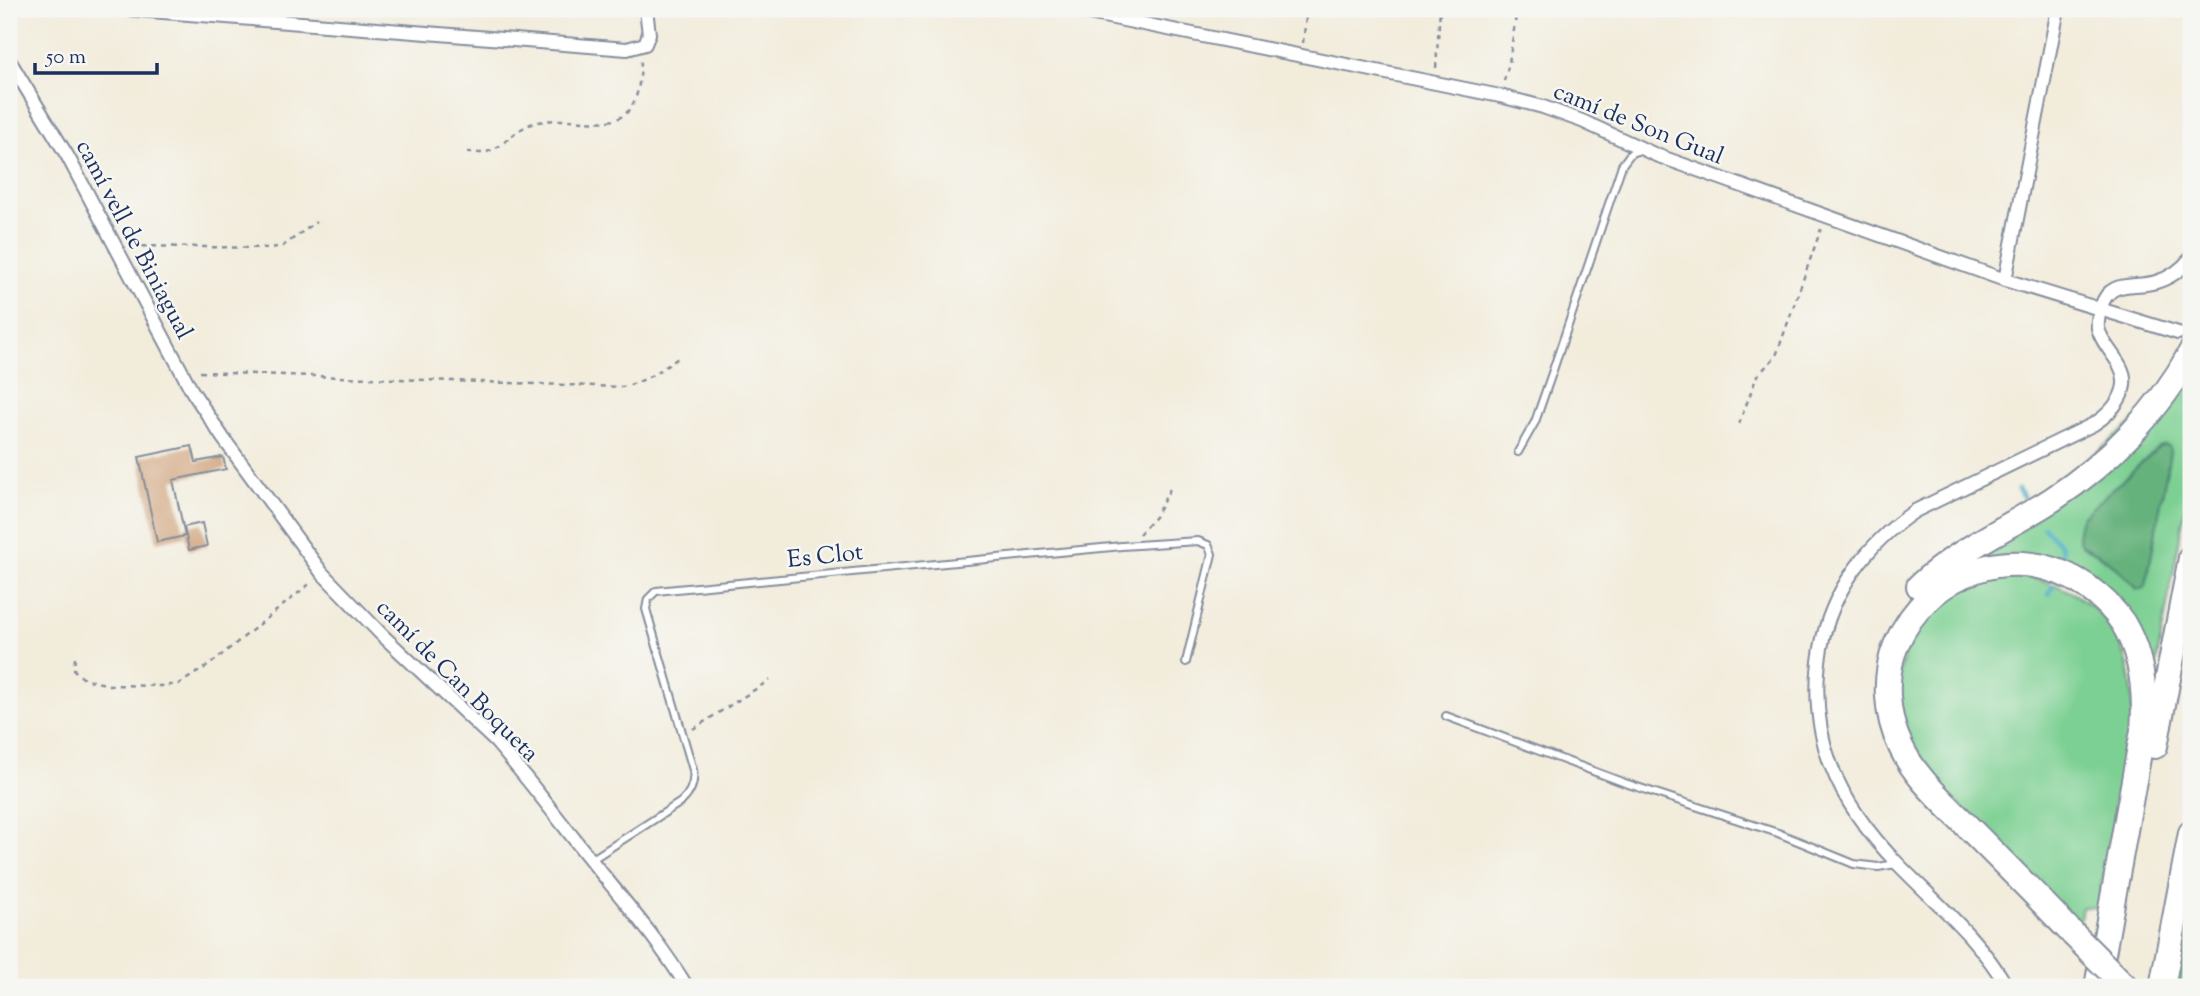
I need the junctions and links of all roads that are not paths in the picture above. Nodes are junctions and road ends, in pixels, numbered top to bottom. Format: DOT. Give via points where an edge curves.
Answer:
graph roads {
  1 [pos="125,9"];
  2 [pos="646,9"];
  3 [pos="1069,9"];
  4 [pos="2058,9"];
  5 [pos="9,60"];
  6 [pos="1645,150"];
  7 [pos="2191,258"];
  8 [pos="2005,280"];
  9 [pos="2100,308"];
  10 [pos="2185,343"];
  11 [pos="223,438"];
  12 [pos="1518,452"];
  13 [pos="2191,558"];
  14 [pos="1186,662"];
  15 [pos="1446,716"];
  16 [pos="2191,833"];
  17 [pos="591,860"];
  18 [pos="1898,864"];
  19 [pos="2071,942"];
  20 [pos="687,987"];
  21 [pos="2007,987"];
  22 [pos="2097,987"];
  23 [pos="2108,987"];
  24 [pos="2126,987"];
  25 [pos="2162,987"];
  1 -- 2 [label="street" via="627,49 645,44 649,34"];
  3 -- 6 [label="street, camí de Son Gual" via="1500,96 1582,121"];
  4 -- 8 [label="street"];
  5 -- 11 [label="street, camí vell de Biniagual" via="68,157 185,378"];
  6 -- 8 [label="street, camí de Son Gual"];
  6 -- 12 [label="lane" via="1631,153 1622,165 1552,376"];
  7 -- 9 [label="street" via="2158,282 2113,289"];
  8 -- 9 [label="street, camí de Son Gual"];
  9 -- 10 [label="street, camí de Son Gual"];
  9 -- 18 [label="street" via="2099,331 2123,375 2123,391 2113,409 2094,424 1898,523 1856,567 1828,619 1817,680 1819,723 1829,764 1858,818"];
  10 -- 19 [label="highway" via="2149,412 2099,464 2053,499 1950,561 1918,587 1892,620 1875,669 1878,729 1906,782"];
  11 -- 17 [label="street, camí de Can Boqueta" via="323,573 496,742"];
  13 -- 23 [label="highway"];
  14 -- 17 [label="lane, Es Clot" via="1211,558 1210,548 1198,541 656,591 646,609 694,777 692,788 685,798"];
  15 -- 18 [label="lane" via="1854,864"];
  16 -- 25 [label="highway"];
  17 -- 20 [label="street, camí de Can Boqueta"];
  18 -- 21 [label="street" via="1972,938"];
  19 -- 22 [label="highway" via="1923,780 1906,757 1892,724 1889,674 1908,623 1951,581 1993,565 2042,566 2083,584 2115,611 2131,638 2141,669 2143,730"];
  19 -- 23 [label="highway"];
  19 -- 24 [label="highway, bridge"];
}
